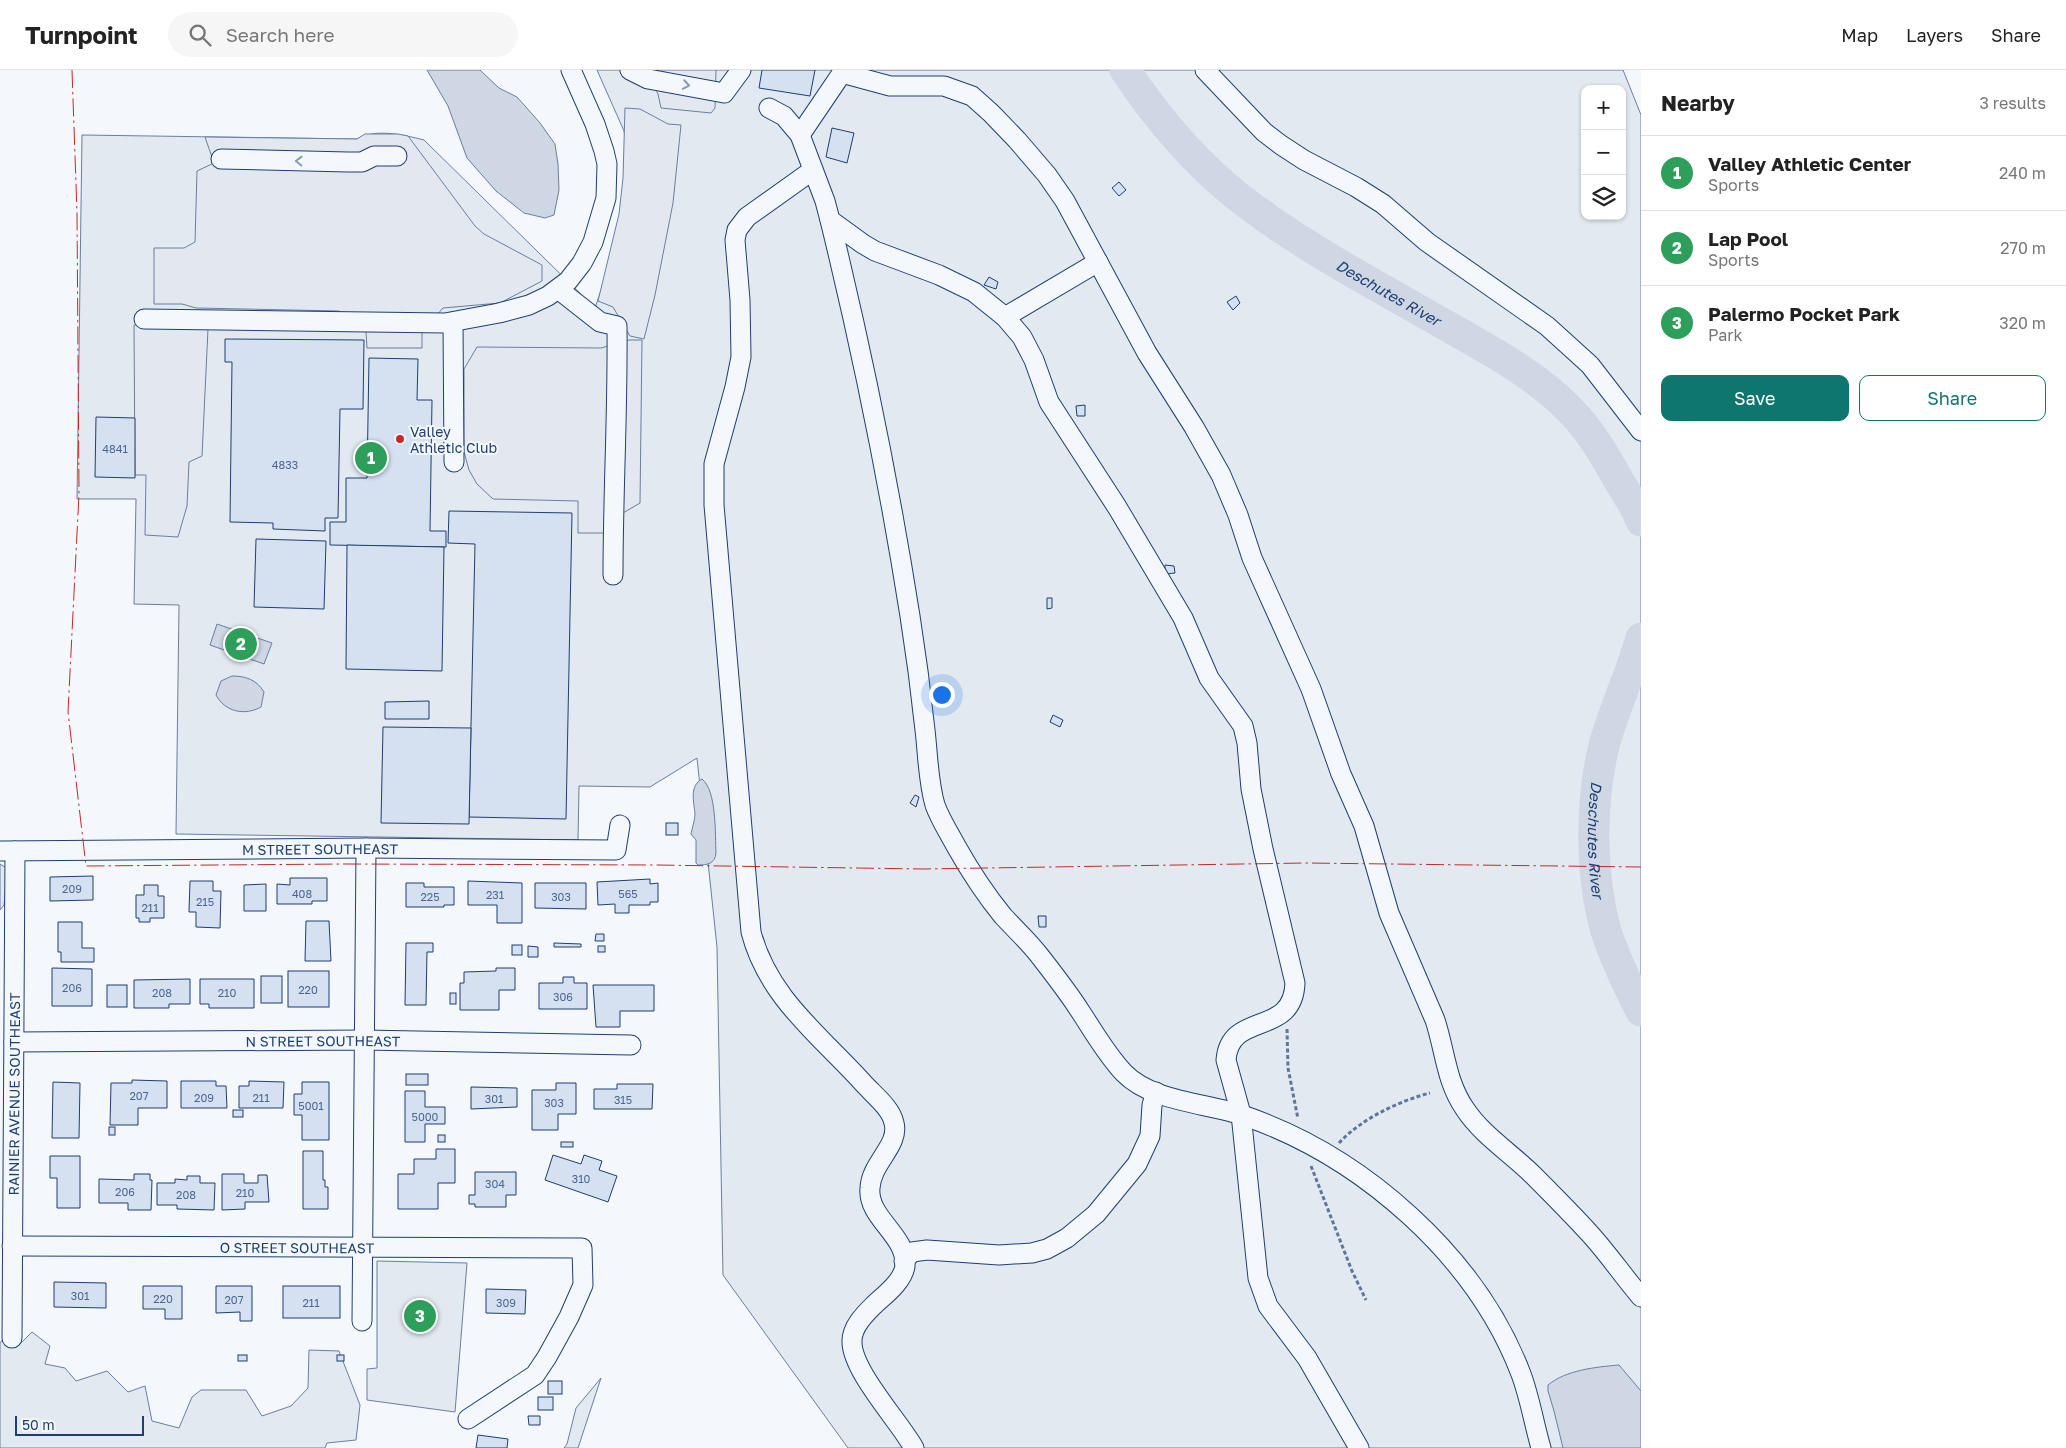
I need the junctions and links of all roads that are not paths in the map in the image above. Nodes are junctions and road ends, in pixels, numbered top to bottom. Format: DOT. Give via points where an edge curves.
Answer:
graph roads {
  1 [pos="571,70"];
  2 [pos="630,70"];
  3 [pos="741,70"];
  4 [pos="1205,70"];
  5 [pos="842,72"];
  6 [pos="769,108"];
  7 [pos="800,135"];
  8 [pos="397,156"];
  9 [pos="222,159"];
  10 [pos="813,170"];
  11 [pos="830,220"];
  12 [pos="1098,262"];
  13 [pos="558,289"];
  14 [pos="1005,317"];
  15 [pos="144,319"];
  16 [pos="452,322"];
  17 [pos="1641,431"];
  18 [pos="454,462"];
  19 [pos="613,574"];
  20 [pos="620,825"];
  21 [pos="366,848"];
  22 [pos="7,851"];
  23 [pos="364,1040"];
  24 [pos="14,1042"];
  25 [pos="631,1045"];
  26 [pos="1156,1092"];
  27 [pos="1241,1114"];
  28 [pos="12,1246"];
  29 [pos="362,1247"];
  30 [pos="904,1261"];
  31 [pos="1641,1297"];
  32 [pos="362,1321"];
  33 [pos="12,1338"];
  34 [pos="468,1419"];
  35 [pos="914,1448"];
  36 [pos="1359,1448"];
  37 [pos="1541,1448"];
  1 -- 13 [label="street" via="600,137 608,181 594,242 582,263"];
  2 -- 3 [label="street, one-way" via="648,79 724,93"];
  4 -- 17 [label="street" via="1264,132 1281,145 1383,204 1428,242 1546,326 1590,365"];
  5 -- 7 [label="street"];
  5 -- 12 [label="street" via="879,85 944,86 972,96 1047,175"];
  6 -- 7 [label="street" via="784,116"];
  7 -- 10 [label="street"];
  8 -- 9 [label="street, one-way" via="374,156 362,162"];
  10 -- 11 [label="street"];
  10 -- 30 [label="street" via="747,217 737,230 735,240 741,357 717,446 712,480 728,680 748,916 755,947 770,979 789,1007 857,1076 894,1120 893,1140 873,1171 870,1194"];
  11 -- 14 [label="street" via="875,251 974,292"];
  11 -- 26 [label="street" via="892,502 914,638 930,784 936,808 976,880 1002,915 1038,953 1104,1050 1125,1074"];
  12 -- 14 [label="street"];
  12 -- 31 [label="street" via="1147,353 1221,474 1252,558 1311,689 1338,767 1364,826 1389,913 1435,1020 1447,1070 1465,1110 1592,1236"];
  13 -- 16 [label="street" via="529,305"];
  13 -- 19 [label="street" via="600,322 617,326"];
  14 -- 27 [label="street" via="1028,348 1049,402 1175,603 1209,678 1245,733 1251,789 1295,983 1294,998 1287,1010 1240,1032 1228,1050 1226,1060"];
  15 -- 16 [label="street"];
  16 -- 18 [label="street"];
  20 -- 21 [label="street, M STREET SOUTHEAST" via="616,850"];
  21 -- 22 [label="street, M STREET SOUTHEAST"];
  21 -- 23 [label="street"];
  22 -- 24 [label="street, RAINIER AVENUE SOUTHEAST"];
  23 -- 24 [label="street, N STREET SOUTHEAST"];
  23 -- 25 [label="street, N STREET SOUTHEAST"];
  23 -- 29 [label="street"];
  24 -- 28 [label="street, RAINIER AVENUE SOUTHEAST"];
  26 -- 27 [label="street"];
  26 -- 30 [label="street" via="1150,1136 1137,1164 1096,1214 1067,1238 1032,1253 999,1255 927,1250 912,1252"];
  27 -- 36 [label="street" via="1258,1278 1268,1306 1312,1365"];
  27 -- 37 [label="street" via="1330,1154 1388,1198 1445,1249 1488,1309 1521,1375"];
  28 -- 29 [label="street, O STREET SOUTHEAST"];
  28 -- 33 [label="street, RAINIER AVENUE SOUTHEAST"];
  29 -- 32 [label="street"];
  29 -- 34 [label="street, O STREET SOUTHEAST" via="582,1248 583,1285 547,1357 535,1375"];
  30 -- 35 [label="street" via="901,1276 861,1318 852,1341 858,1365"];
}
